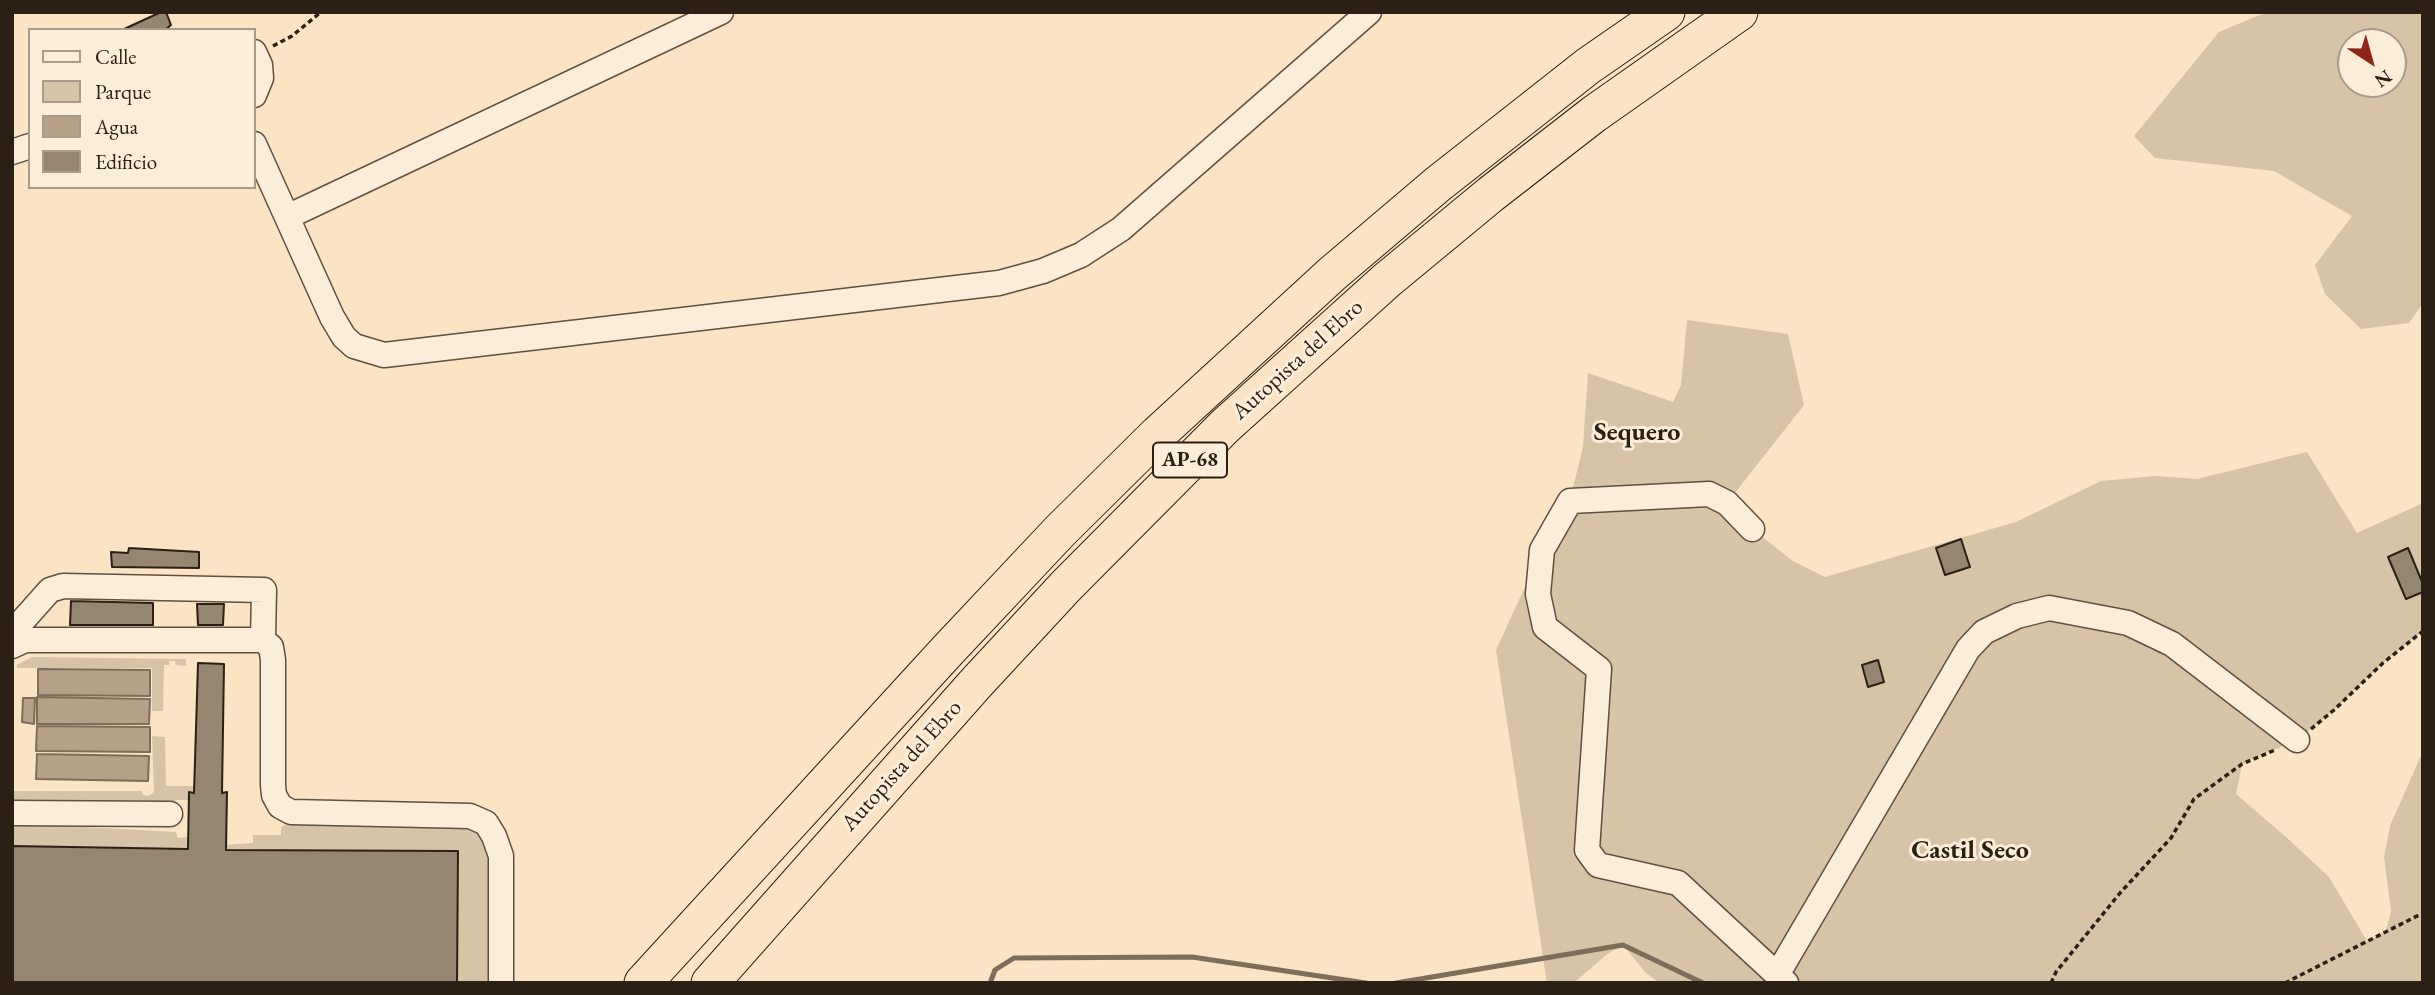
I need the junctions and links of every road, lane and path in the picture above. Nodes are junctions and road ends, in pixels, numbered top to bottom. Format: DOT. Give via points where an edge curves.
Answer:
graph roads {
  1 [pos="321,12"];
  2 [pos="721,12"];
  3 [pos="1369,12"];
  4 [pos="1666,12"];
  5 [pos="1739,12"];
  6 [pos="256,51"];
  7 [pos="256,56"];
  8 [pos="256,90"];
  9 [pos="256,148"];
  10 [pos="287,218"];
  11 [pos="1752,529"];
  12 [pos="2423,631"];
  13 [pos="12,638"];
  14 [pos="264,639"];
  15 [pos="12,646"];
  16 [pos="2297,740"];
  17 [pos="12,813"];
  18 [pos="170,814"];
  19 [pos="2423,913"];
  20 [pos="1781,979"];
  21 [pos="501,983"];
  22 [pos="643,983"];
  23 [pos="710,983"];
  24 [pos="2051,983"];
  25 [pos="2285,983"];
  1 -- 6 [label="path" via="292,36"];
  2 -- 10 [label="street"];
  3 -- 10 [label="street" via="1121,229 1081,255 999,283 384,355 354,346 344,337"];
  4 -- 22 [label="highway, Autopista del Ebro / AP-68" via="1588,66 1437,184 1158,434 948,650"];
  5 -- 23 [label="highway, Autopista del Ebro / AP-68" via="1594,114 1491,194 1387,280 1226,426 1030,624"];
  7 -- 8 [label="street" via="261,78"];
  9 -- 10 [label="street"];
  11 -- 20 [label="street" via="1727,503 1709,494 1570,500 1542,550 1538,594 1545,627 1599,670 1587,850 1598,866 1678,883"];
  12 -- 16 [label="path"];
  13 -- 14 [label="street" via="50,590 63,586 264,590"];
  14 -- 15 [label="street" via="25,640"];
  14 -- 21 [label="street" via="273,660 273,785 280,806 291,812 470,816 486,823 501,856"];
  16 -- 20 [label="street" via="2172,644 2128,624 2049,608 2017,616 1984,632 1968,649"];
  16 -- 24 [label="path" via="2242,764 2194,799 2171,838 2120,893"];
  17 -- 18 [label="street"];
  19 -- 25 [label="path"];
}
